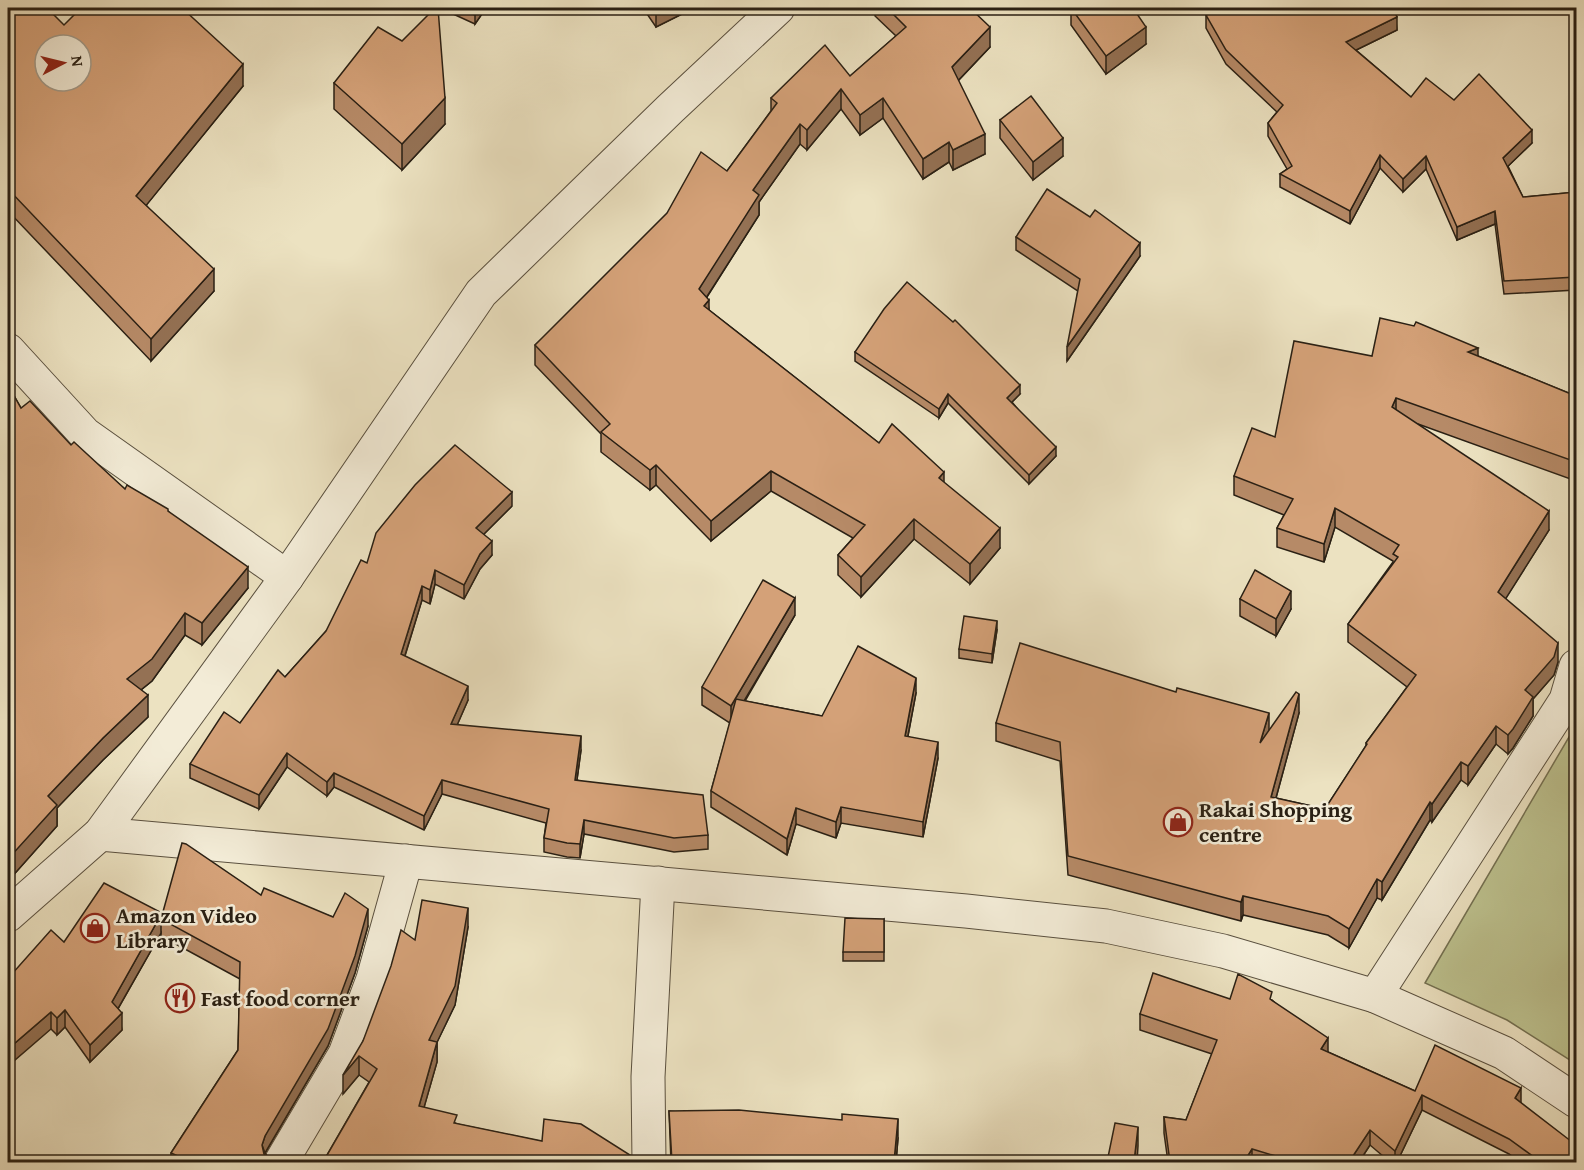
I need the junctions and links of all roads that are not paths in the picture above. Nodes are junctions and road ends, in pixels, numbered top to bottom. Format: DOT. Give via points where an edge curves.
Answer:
graph roads {
  1 [pos="778,8"];
  2 [pos="8,350"];
  3 [pos="287,577"];
  4 [pos="1576,666"];
  5 [pos="100,834"];
  6 [pos="406,861"];
  7 [pos="658,883"];
  8 [pos="8,915"];
  9 [pos="1375,996"];
  10 [pos="1576,1101"];
  11 [pos="281,1162"];
  12 [pos="649,1162"];
  1 -- 3 [label="street" via="481,293"];
  2 -- 3 [label="street" via="85,434"];
  3 -- 5 [label="street"];
  4 -- 9 [label="street" via="1566,700"];
  5 -- 6 [label="street"];
  5 -- 8 [label="street"];
  6 -- 7 [label="street"];
  6 -- 11 [label="street" via="373,980 345,1054"];
  7 -- 9 [label="street" via="1106,926 1223,951"];
  7 -- 12 [label="street" via="648,1077"];
  9 -- 10 [label="street" via="1504,1053"];
}
